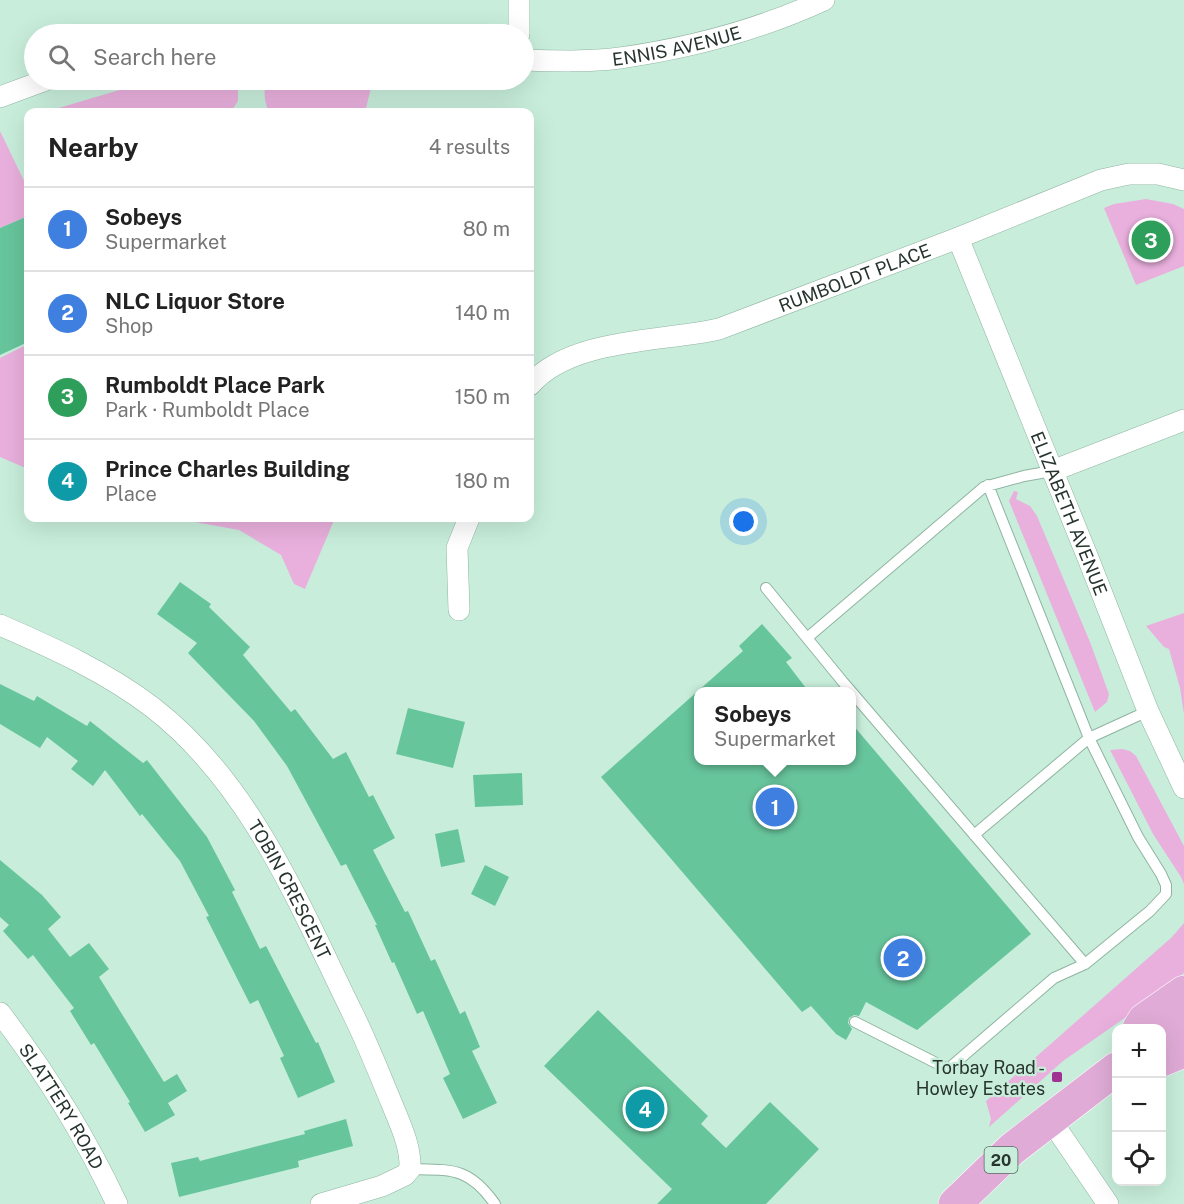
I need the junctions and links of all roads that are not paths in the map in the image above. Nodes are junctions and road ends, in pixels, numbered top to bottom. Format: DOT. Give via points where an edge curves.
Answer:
graph roads {
  1 [pos="519,0"];
  2 [pos="824,0"];
  3 [pos="519,24"];
  4 [pos="534,60"];
  5 [pos="24,88"];
  6 [pos="0,97"];
  7 [pos="1184,180"];
  8 [pos="958,238"];
  9 [pos="534,380"];
  10 [pos="1184,420"];
  11 [pos="1052,471"];
  12 [pos="988,485"];
  13 [pos="467,522"];
  14 [pos="766,588"];
  15 [pos="459,610"];
  16 [pos="0,625"];
  17 [pos="807,638"];
  18 [pos="849,687"];
  19 [pos="856,696"];
  20 [pos="1148,711"];
  21 [pos="1089,738"];
  22 [pos="1184,788"];
  23 [pos="974,835"];
  24 [pos="1085,964"];
  25 [pos="1184,992"];
  26 [pos="0,1014"];
  27 [pos="855,1022"];
  28 [pos="1184,1022"];
  29 [pos="1141,1024"];
  30 [pos="1166,1034"];
  31 [pos="1184,1051"];
  32 [pos="1166,1058"];
  33 [pos="1112,1072"];
  34 [pos="1050,1119"];
  35 [pos="410,1169"];
  36 [pos="117,1204"];
  37 [pos="321,1204"];
  38 [pos="495,1204"];
  39 [pos="955,1204"];
  40 [pos="1108,1204"];
  1 -- 3 [label="street"];
  2 -- 4 [label="street, ENNIS AVENUE" via="768,23 671,49 619,58"];
  5 -- 6 [label="street"];
  7 -- 8 [label="street, RUMBOLDT PLACE" via="1158,174 1129,174 1101,180"];
  8 -- 9 [label="street, RUMBOLDT PLACE" via="719,329 581,353 557,362"];
  8 -- 11 [label="street, ELIZABETH AVENUE"];
  10 -- 11 [label="street"];
  11 -- 12 [label="lane"];
  11 -- 20 [label="street, ELIZABETH AVENUE"];
  12 -- 17 [label="lane"];
  12 -- 21 [label="lane"];
  13 -- 15 [label="street" via="457,548"];
  14 -- 17 [label="lane"];
  16 -- 35 [label="street, TOBIN CRESCENT" via="59,650 153,707 219,771 269,846 354,1016 402,1129"];
  17 -- 18 [label="lane"];
  19 -- 23 [label="lane"];
  20 -- 21 [label="lane"];
  20 -- 22 [label="street, ELIZABETH AVENUE"];
  21 -- 23 [label="lane"];
  21 -- 24 [label="lane" via="1166,885 1166,894"];
  23 -- 24 [label="lane"];
  24 -- 27 [label="lane" via="1054,978 948,1069"];
  25 -- 29 [label="main road"];
  26 -- 36 [label="street, SLATTERY ROAD" via="61,1099"];
  28 -- 30 [label="main road"];
  31 -- 32 [label="main road"];
  33 -- 34 [label="main road, 20"];
  34 -- 39 [label="main road, 20"];
  34 -- 40 [label="street"];
  35 -- 37 [label="street" via="382,1186"];
  35 -- 38 [label="lane" via="460,1173 476,1181"];
}
